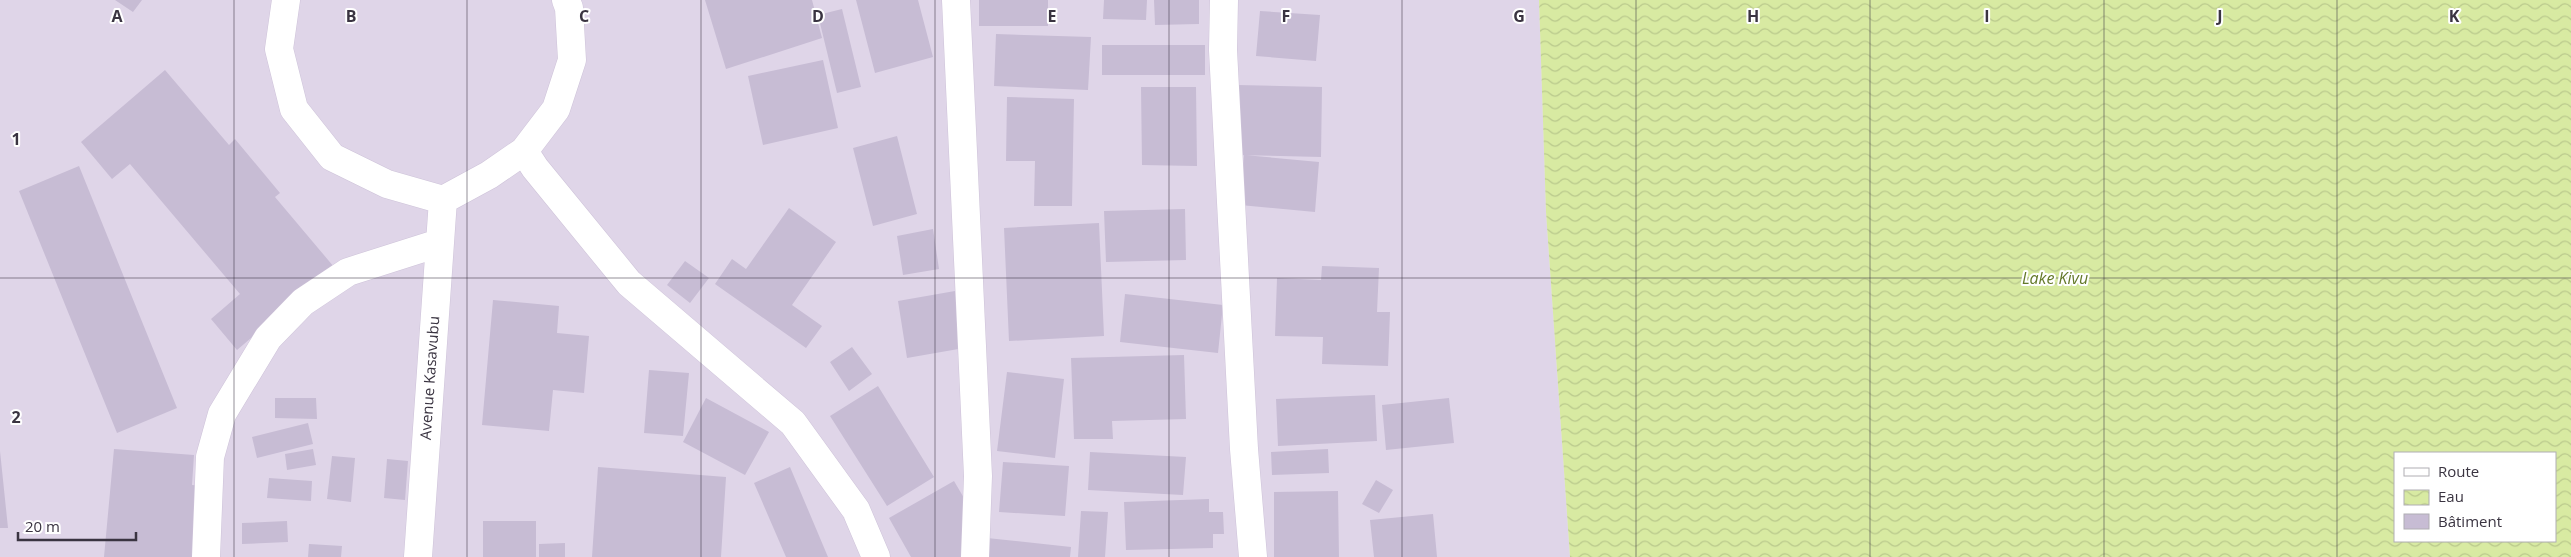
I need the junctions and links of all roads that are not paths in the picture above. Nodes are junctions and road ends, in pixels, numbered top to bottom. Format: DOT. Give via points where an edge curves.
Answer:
graph roads {
  1 [pos="286,0"];
  2 [pos="566,0"];
  3 [pos="956,0"];
  4 [pos="1224,0"];
  5 [pos="524,151"];
  6 [pos="443,200"];
  7 [pos="439,243"];
  8 [pos="206,557"];
  9 [pos="418,557"];
  10 [pos="876,557"];
  11 [pos="975,557"];
  12 [pos="1253,557"];
  1 -- 6 [label="street" via="279,50 294,109 332,156 387,184"];
  2 -- 5 [label="street" via="572,60 556,109"];
  3 -- 11 [label="street" via="978,476"];
  4 -- 12 [label="street" via="1224,80"];
  5 -- 6 [label="street"];
  5 -- 10 [label="street" via="629,283 793,423 856,510"];
  6 -- 7 [label="street, Avenue Kasavubu"];
  7 -- 8 [label="street" via="348,272 304,302 268,338 222,414 210,456"];
  7 -- 9 [label="street, Avenue Kasavubu"];
}
